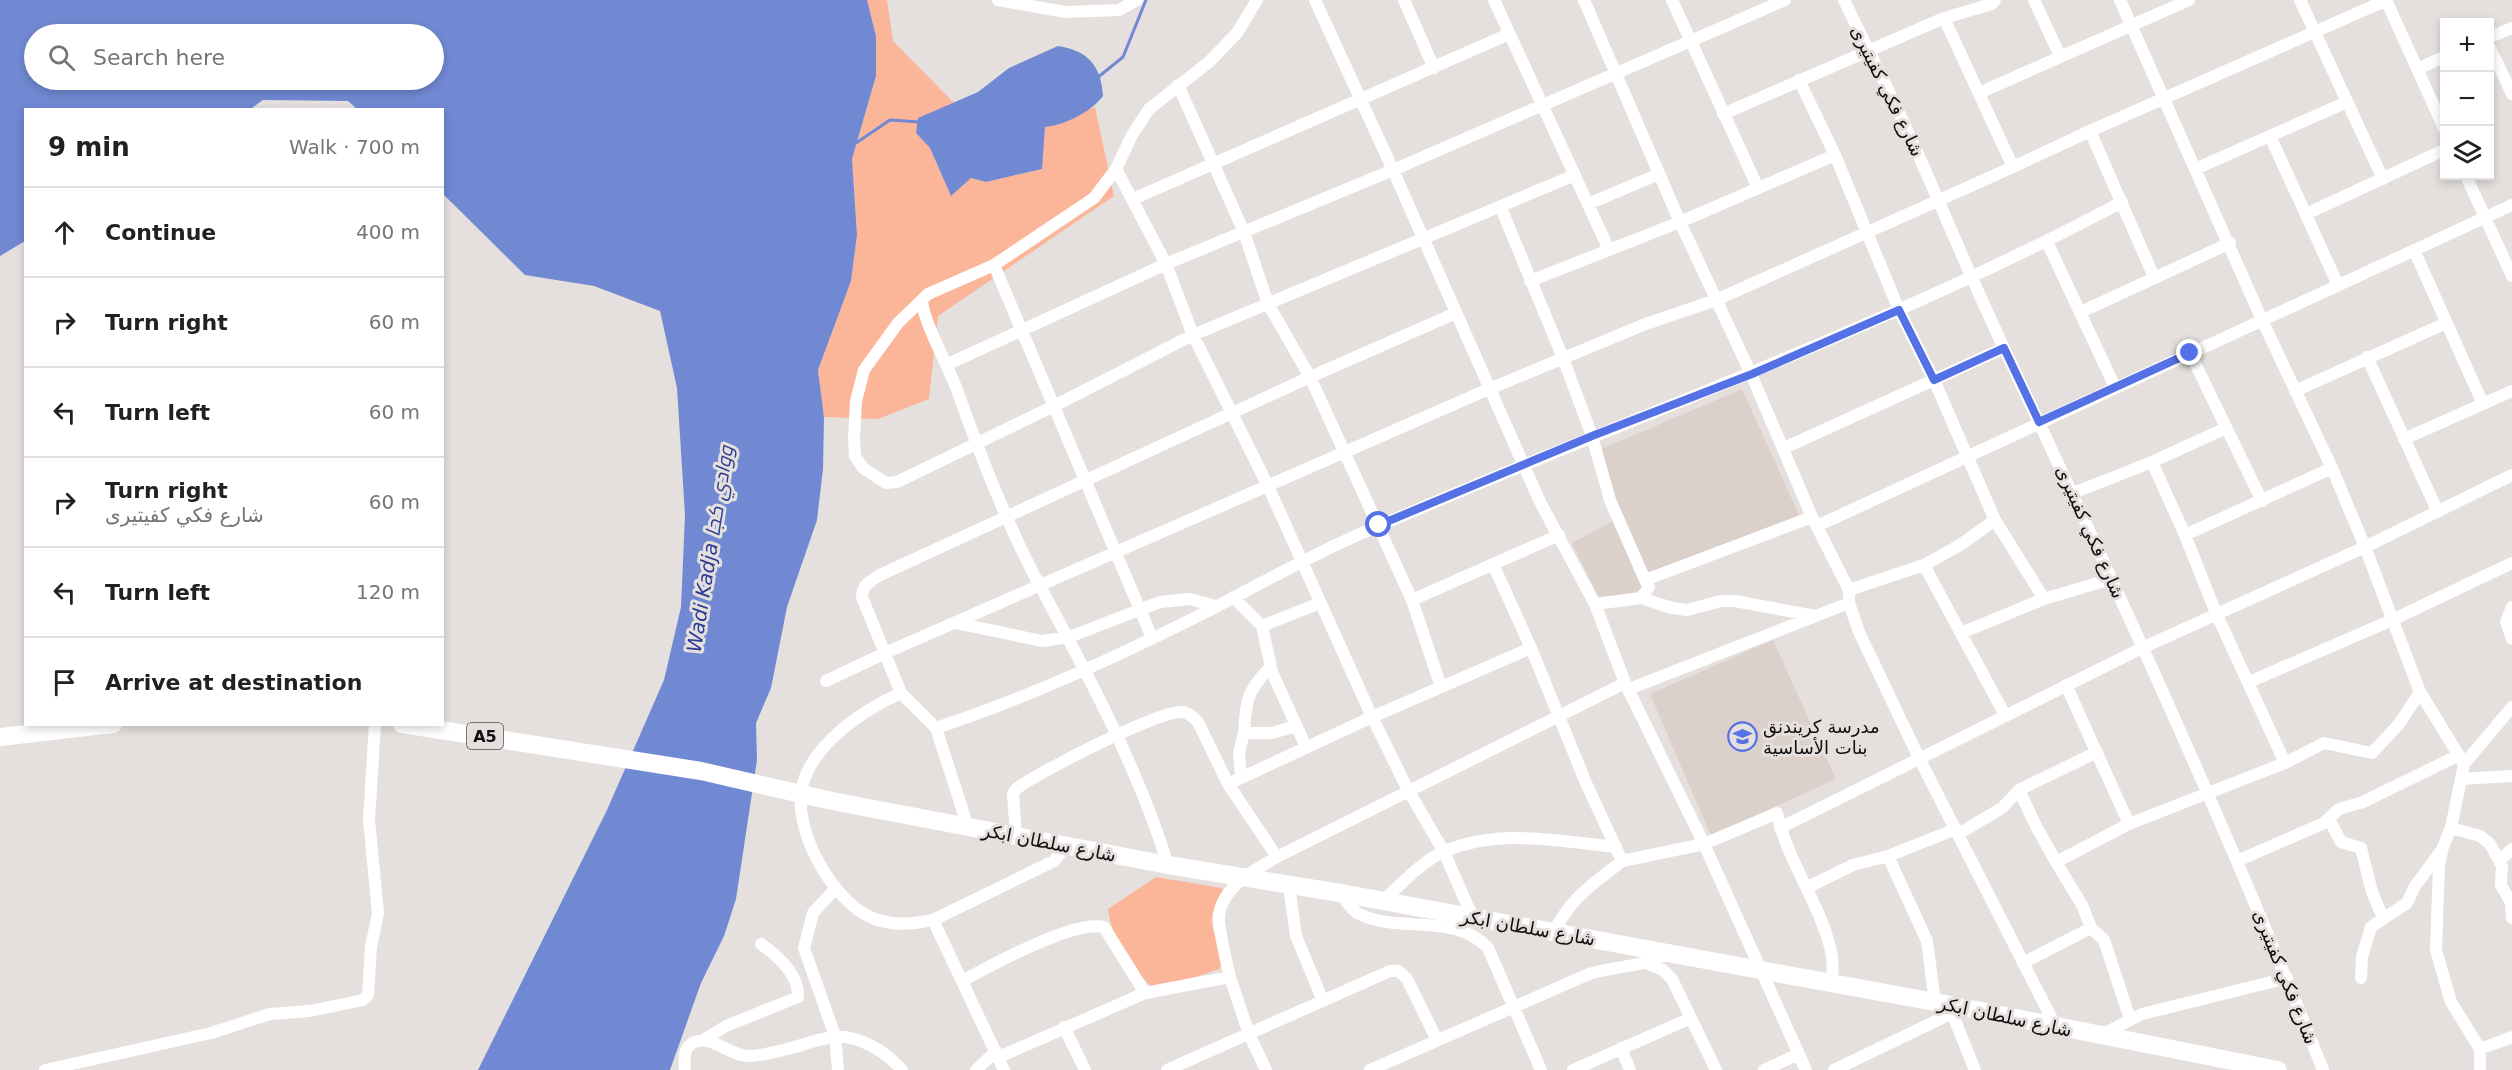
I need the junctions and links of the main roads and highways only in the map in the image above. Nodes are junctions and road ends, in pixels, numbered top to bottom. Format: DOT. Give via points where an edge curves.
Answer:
graph roads {
  1 [pos="96,726"];
  2 [pos="414,726"];
  3 [pos="0,737"];
  4 [pos="2278,1070"];
  1 -- 3 [label="highway"];
  2 -- 4 [label="highway, شارع سلطان ابكر / A5" via="701,771 1066,846 1935,1002 1957,1010"];
}
